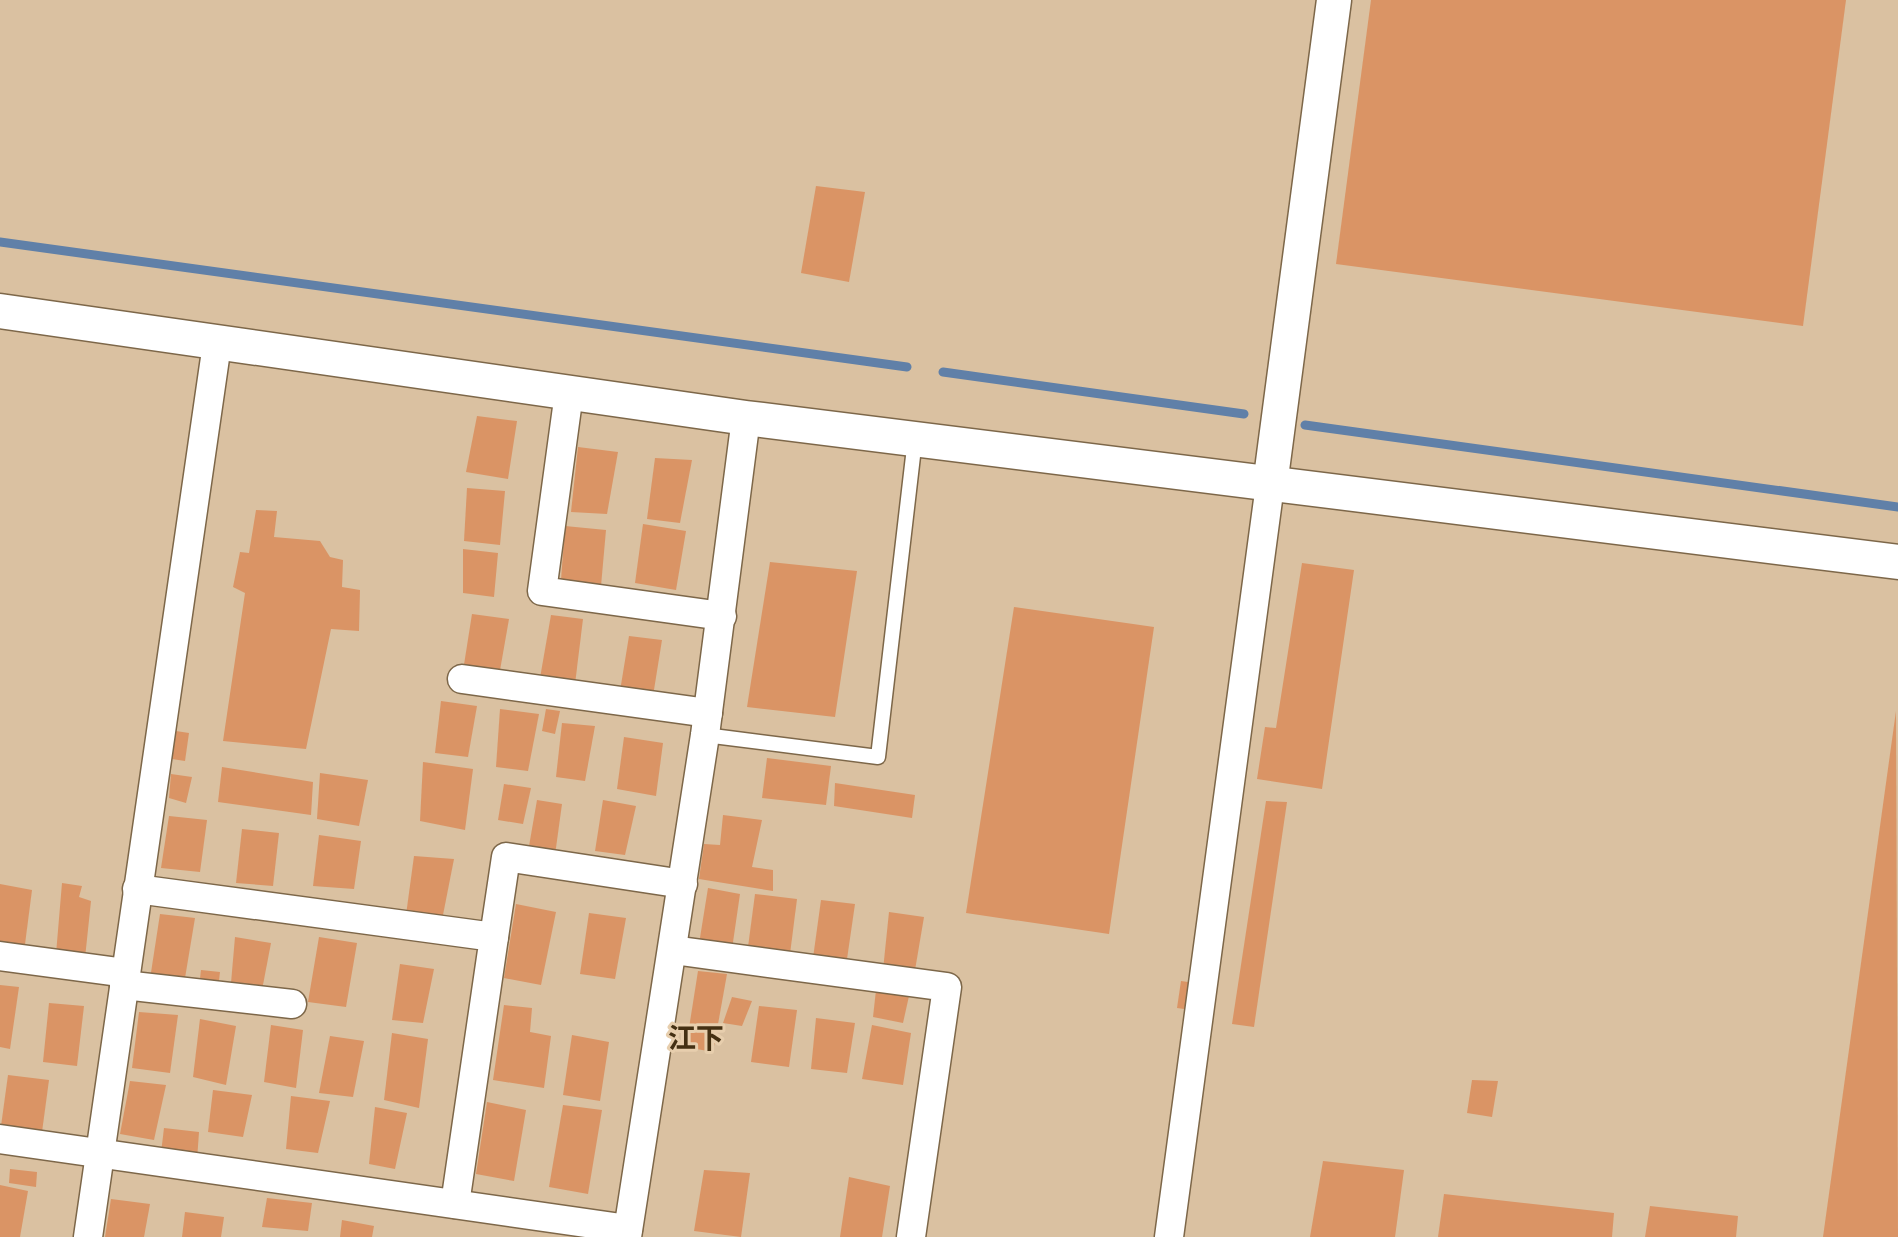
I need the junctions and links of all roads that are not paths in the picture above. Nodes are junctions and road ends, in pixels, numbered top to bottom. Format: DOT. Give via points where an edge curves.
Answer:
graph roads {
  1 [pos="1334,0"];
  2 [pos="0,311"];
  3 [pos="217,344"];
  4 [pos="569,393"];
  5 [pos="746,418"];
  6 [pos="915,439"];
  7 [pos="1270,485"];
  8 [pos="1898,562"];
  9 [pos="722,616"];
  10 [pos="462,679"];
  11 [pos="706,724"];
  12 [pos="683,884"];
  13 [pos="137,889"];
  14 [pos="494,937"];
  15 [pos="673,950"];
  16 [pos="0,956"];
  17 [pos="125,979"];
  18 [pos="292,1004"];
  19 [pos="0,1139"];
  20 [pos="99,1154"];
  21 [pos="455,1204"];
  22 [pos="628,1233"];
  23 [pos="88,1237"];
  24 [pos="911,1237"];
  25 [pos="1169,1237"];
  1 -- 7 [label="street"];
  2 -- 3 [label="street"];
  3 -- 4 [label="street"];
  3 -- 13 [label="street"];
  4 -- 5 [label="street"];
  4 -- 9 [label="street" via="542,591"];
  5 -- 6 [label="street"];
  5 -- 9 [label="street"];
  6 -- 7 [label="street"];
  6 -- 11 [label="lane" via="878,757"];
  7 -- 8 [label="street"];
  7 -- 25 [label="street"];
  9 -- 11 [label="street"];
  10 -- 11 [label="street"];
  11 -- 12 [label="street"];
  12 -- 14 [label="street" via="506,857"];
  12 -- 15 [label="street"];
  13 -- 14 [label="street"];
  13 -- 17 [label="street"];
  14 -- 21 [label="street"];
  15 -- 22 [label="street"];
  15 -- 24 [label="street" via="947,987"];
  16 -- 17 [label="street"];
  17 -- 18 [label="street"];
  17 -- 20 [label="street"];
  19 -- 20 [label="street"];
  20 -- 21 [label="street"];
  20 -- 23 [label="street"];
  21 -- 22 [label="street"];
}
